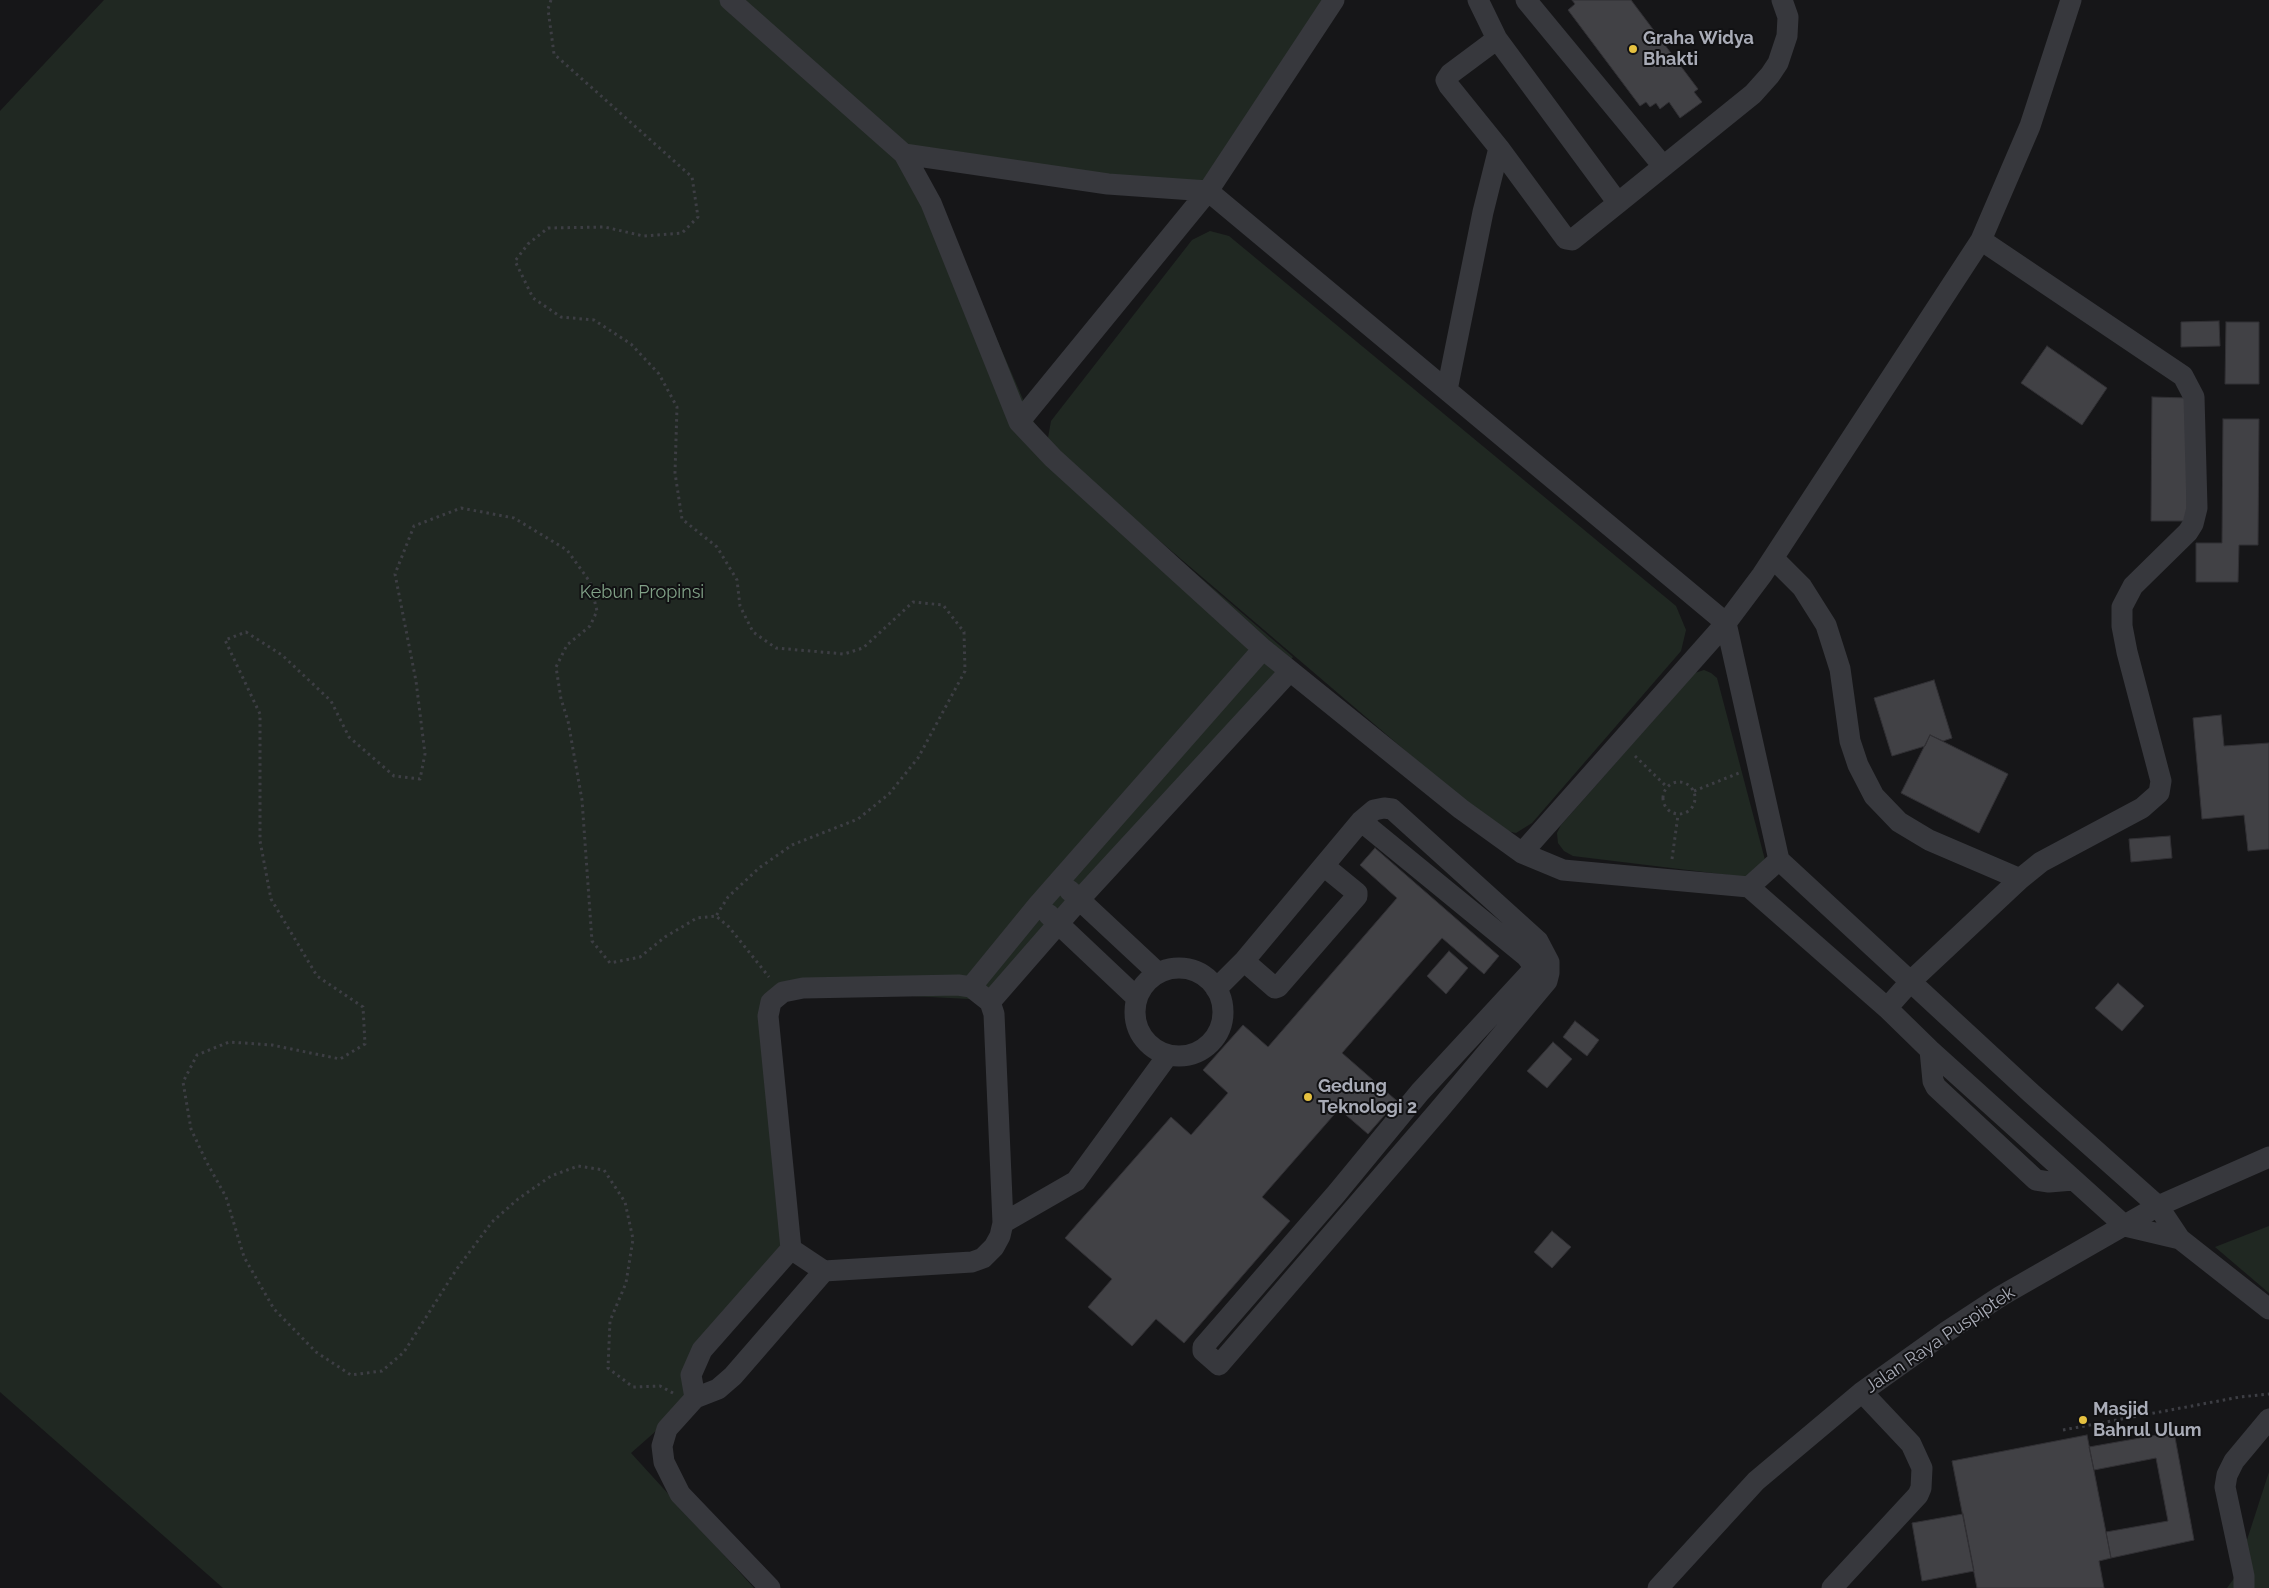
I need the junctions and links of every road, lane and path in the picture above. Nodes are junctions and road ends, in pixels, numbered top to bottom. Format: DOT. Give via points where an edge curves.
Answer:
graph roads {
  1 [pos="551,0"];
  2 [pos="730,0"];
  3 [pos="1334,0"];
  4 [pos="1478,0"];
  5 [pos="1526,0"];
  6 [pos="1782,0"];
  7 [pos="2071,0"];
  8 [pos="1497,39"];
  9 [pos="1500,148"];
  10 [pos="904,154"];
  11 [pos="1663,166"];
  12 [pos="1208,191"];
  13 [pos="1618,203"];
  14 [pos="1981,240"];
  15 [pos="1447,390"];
  16 [pos="1019,422"];
  17 [pos="1773,558"];
  18 [pos="1726,623"];
  19 [pos="1263,649"];
  20 [pos="1290,671"];
  21 [pos="1619,741"];
  22 [pos="1758,765"];
  23 [pos="1667,787"];
  24 [pos="1694,791"];
  25 [pos="1678,815"];
  26 [pos="1361,821"];
  27 [pos="1522,853"];
  28 [pos="1779,860"];
  29 [pos="1324,866"];
  30 [pos="2020,878"];
  31 [pos="1668,881"];
  32 [pos="1060,882"];
  33 [pos="1749,887"];
  34 [pos="1079,900"];
  35 [pos="1038,905"];
  36 [pos="716,916"];
  37 [pos="1058,923"];
  38 [pos="1532,948"];
  39 [pos="1244,961"];
  40 [pos="1158,973"];
  41 [pos="1911,982"];
  42 [pos="971,987"];
  43 [pos="1216,989"];
  44 [pos="782,992"];
  45 [pos="1137,998"];
  46 [pos="990,1002"];
  47 [pos="1887,1008"];
  48 [pos="1168,1055"];
  49 [pos="1420,1092"];
  50 [pos="1439,1110"];
  51 [pos="1374,1146"];
  52 [pos="2269,1157"];
  53 [pos="1392,1163"];
  54 [pos="1336,1194"];
  55 [pos="2158,1206"];
  56 [pos="1355,1208"];
  57 [pos="1003,1223"];
  58 [pos="2125,1226"];
  59 [pos="2180,1239"];
  60 [pos="1289,1248"];
  61 [pos="791,1249"];
  62 [pos="1307,1264"];
  63 [pos="824,1271"];
  64 [pos="1239,1307"];
  65 [pos="2269,1309"];
  66 [pos="1256,1323"];
  67 [pos="1862,1392"];
  68 [pos="2269,1394"];
  69 [pos="692,1400"];
  70 [pos="2269,1419"];
  71 [pos="2063,1430"];
  72 [pos="770,1588"];
  73 [pos="1658,1588"];
  74 [pos="1832,1588"];
  75 [pos="2244,1588"];
  1 -- 36 [label="path" via="548,9 554,54 692,177 698,217 682,233 644,236 605,227 548,228 528,244 515,261 533,298 561,316 594,320 631,344 659,374 677,407 675,474 682,519 717,547 737,580 740,606 753,632 776,648 844,654 863,648 913,602 943,605 964,632 965,672 918,758 889,794 858,819 792,845 728,897"];
  2 -- 10 [label="street"];
  3 -- 12 [label="street"];
  4 -- 8 [label="street"];
  5 -- 11 [label="street"];
  6 -- 11 [label="street" via="1788,18 1787,36 1778,63 1770,75 1753,94"];
  7 -- 14 [label="street" via="2030,126"];
  8 -- 9 [label="street" via="1446,80"];
  8 -- 13 [label="street"];
  9 -- 13 [label="street" via="1566,239 1572,240"];
  9 -- 15 [label="street" via="1483,212"];
  10 -- 12 [label="street" via="1108,184"];
  10 -- 16 [label="street" via="930,203"];
  11 -- 13 [label="street"];
  12 -- 15 [label="street"];
  12 -- 16 [label="street"];
  14 -- 17 [label="street"];
  14 -- 30 [label="street" via="2177,370 2194,397 2197,508 2193,524 2133,586 2125,598 2121,614 2127,652 2161,781 2159,793 2142,808 2041,862"];
  15 -- 18 [label="street"];
  16 -- 19 [label="street" via="1053,458"];
  17 -- 18 [label="street"];
  17 -- 30 [label="street" via="1802,587 1826,625 1840,669 1850,741 1874,796 1899,822 1929,840"];
  18 -- 21 [label="street"];
  18 -- 22 [label="street"];
  19 -- 20 [label="street"];
  19 -- 32 [label="street"];
  20 -- 27 [label="street" via="1461,809"];
  20 -- 34 [label="street"];
  21 -- 23 [label="path"];
  21 -- 27 [label="street"];
  22 -- 24 [label="path"];
  22 -- 28 [label="street"];
  23 -- 24 [label="path" via="1682,782"];
  23 -- 25 [label="path" via="1662,795 1664,804 1669,812"];
  24 -- 25 [label="path" via="1692,808"];
  25 -- 31 [label="path"];
  26 -- 29 [label="street"];
  26 -- 38 [label="street"];
  26 -- 38 [label="street" via="1374,810 1392,809"];
  27 -- 31 [label="street" via="1563,870"];
  28 -- 33 [label="street"];
  28 -- 41 [label="street"];
  29 -- 39 [label="street"];
  29 -- 39 [label="street" via="1357,896 1278,987 1275,988"];
  30 -- 41 [label="street"];
  31 -- 33 [label="street"];
  32 -- 34 [label="street"];
  32 -- 35 [label="street"];
  33 -- 47 [label="street"];
  34 -- 37 [label="street"];
  34 -- 40 [label="street"];
  35 -- 37 [label="street"];
  35 -- 42 [label="street"];
  36 -- 44 [label="path" via="729,927"];
  36 -- 69 [label="path" via="697,918 640,957 610,963 592,941 582,800 556,667 567,645 590,626 597,611 590,582 568,550 514,518 461,508 414,526 394,574 416,681 425,754 420,779 394,776 349,737 332,701 282,655 246,632 225,640 260,714 260,841 271,899 316,976 363,1007 365,1044 340,1059 272,1045 229,1042 197,1055 183,1082 192,1129 226,1197 244,1256 274,1308 316,1352 352,1375 382,1372 404,1352 456,1270 492,1222 551,1176 578,1166 604,1170 625,1202 633,1239 626,1283 610,1321 608,1368 632,1388 660,1386"];
  37 -- 45 [label="street"];
  37 -- 46 [label="street"];
  38 -- 49 [label="street" via="1530,973"];
  38 -- 50 [label="street" via="1546,952 1549,962 1547,980"];
  39 -- 43 [label="street"];
  40 -- 43 [label="street" via="1170,968 1196,971"];
  40 -- 45 [label="street" via="1145,983"];
  41 -- 47 [label="street"];
  41 -- 55 [label="street"];
  42 -- 44 [label="street" via="803,988"];
  42 -- 46 [label="street"];
  43 -- 48 [label="street" via="1223,1013 1216,1036 1197,1053"];
  44 -- 61 [label="street" via="771,1002 768,1016"];
  45 -- 48 [label="street" via="1135,1017 1142,1036 1150,1046"];
  46 -- 57 [label="street" via="994,1014"];
  47 -- 58 [label="street" via="1930,1050 1936,1087 2036,1180 2073,1180"];
  48 -- 57 [label="street" via="1076,1181"];
  49 -- 50 [label="street"];
  49 -- 51 [label="street"];
  50 -- 53 [label="street"];
  51 -- 53 [label="street"];
  51 -- 54 [label="street"];
  52 -- 55 [label="street, Jalan Raya Puspiptek"];
  53 -- 56 [label="street"];
  54 -- 56 [label="street"];
  54 -- 60 [label="street"];
  55 -- 58 [label="street, Jalan Raya Puspiptek"];
  55 -- 59 [label="street"];
  56 -- 62 [label="street"];
  57 -- 63 [label="street" via="994,1246 983,1258 972,1262"];
  58 -- 59 [label="street"];
  58 -- 67 [label="street, Jalan Raya Puspiptek" via="2001,1296"];
  59 -- 65 [label="street"];
  60 -- 62 [label="street"];
  60 -- 64 [label="street"];
  61 -- 63 [label="street"];
  61 -- 69 [label="street" via="702,1350 691,1375"];
  62 -- 66 [label="street"];
  63 -- 69 [label="street" via="724,1385"];
  64 -- 66 [label="street"];
  64 -- 66 [label="street" via="1203,1350 1219,1365 1222,1364"];
  67 -- 73 [label="street, Jalan Raya Puspiptek" via="1756,1481"];
  67 -- 74 [label="street" via="1911,1444 1922,1468 1921,1488"];
  68 -- 71 [label="path" via="2240,1396"];
  69 -- 72 [label="street" via="667,1428 662,1446 671,1479 680,1494"];
  70 -- 75 [label="street" via="2234,1461 2225,1487"];
}
